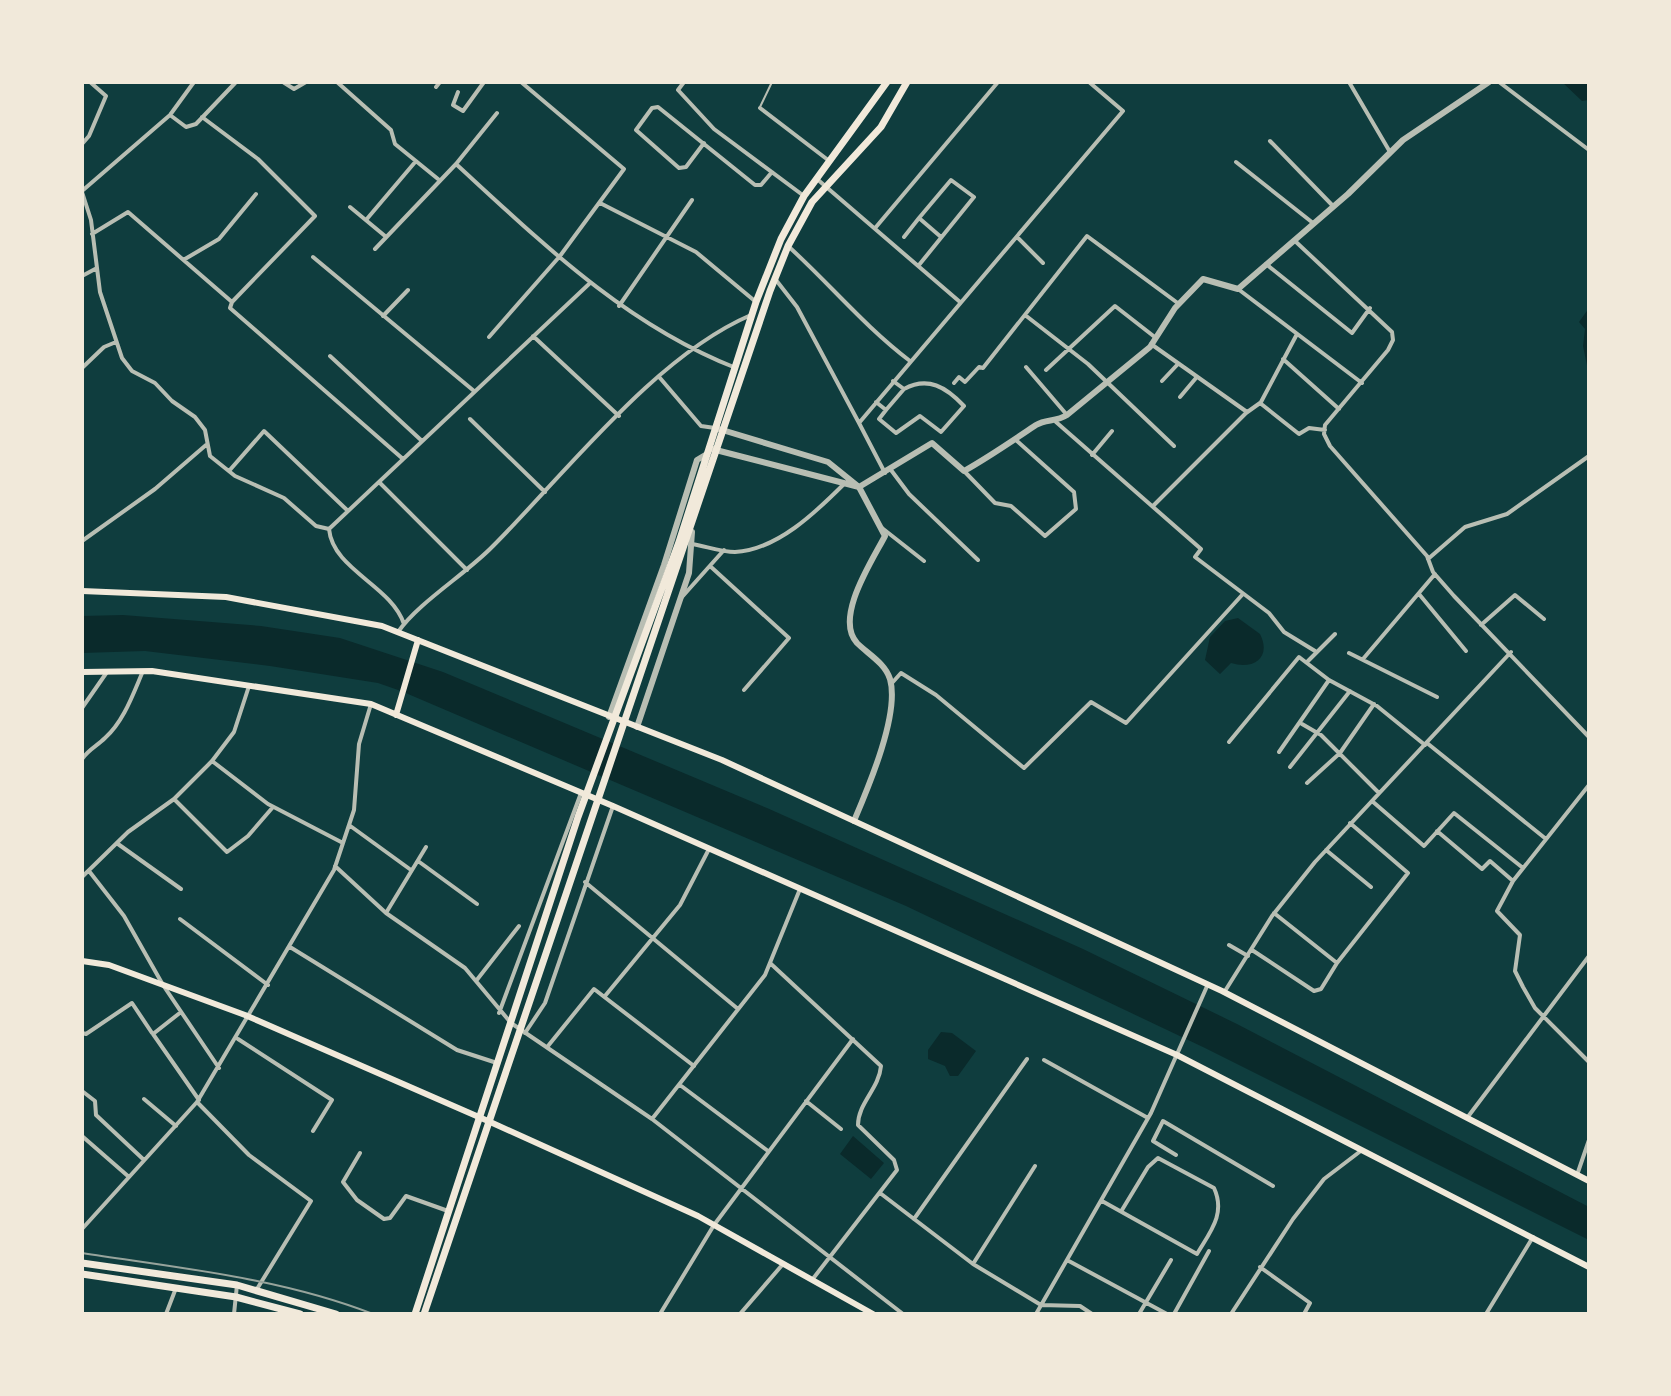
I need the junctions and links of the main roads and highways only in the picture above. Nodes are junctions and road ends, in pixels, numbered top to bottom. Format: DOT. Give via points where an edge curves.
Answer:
graph roads {
  1 [pos="887,82"];
  2 [pos="907,82"];
  3 [pos="686,543"];
  4 [pos="82,591"];
  5 [pos="417,643"];
  6 [pos="82,672"];
  7 [pos="396,712"];
  8 [pos="82,961"];
  9 [pos="479,1117"];
  10 [pos="488,1121"];
  11 [pos="1589,1181"];
  12 [pos="82,1263"];
  13 [pos="1589,1267"];
  14 [pos="82,1274"];
  15 [pos="858,1310"];
  16 [pos="300,1314"];
  17 [pos="336,1314"];
  18 [pos="415,1314"];
  19 [pos="424,1314"];
  20 [pos="873,1314"];
  1 -- 3 [label="main road" via="804,196 756,302 708,451"];
  2 -- 3 [label="main road" via="881,127 825,185 788,246"];
  3 -- 9 [label="main road" via="578,817"];
  3 -- 10 [label="main road"];
  4 -- 5 [label="main road" via="226,597 382,626"];
  5 -- 7 [label="main road"];
  5 -- 11 [label="main road" via="722,760 1225,992"];
  6 -- 7 [label="main road" via="143,671"];
  7 -- 13 [label="main road" via="1177,1055"];
  8 -- 9 [label="main road" via="109,965 251,1017"];
  9 -- 10 [label="main road"];
  9 -- 18 [label="main road"];
  10 -- 15 [label="main road" via="714,1225"];
  10 -- 19 [label="main road"];
  12 -- 17 [label="main road" via="257,1289"];
  14 -- 16 [label="main road" via="236,1297"];
  15 -- 20 [label="main road"];
}
